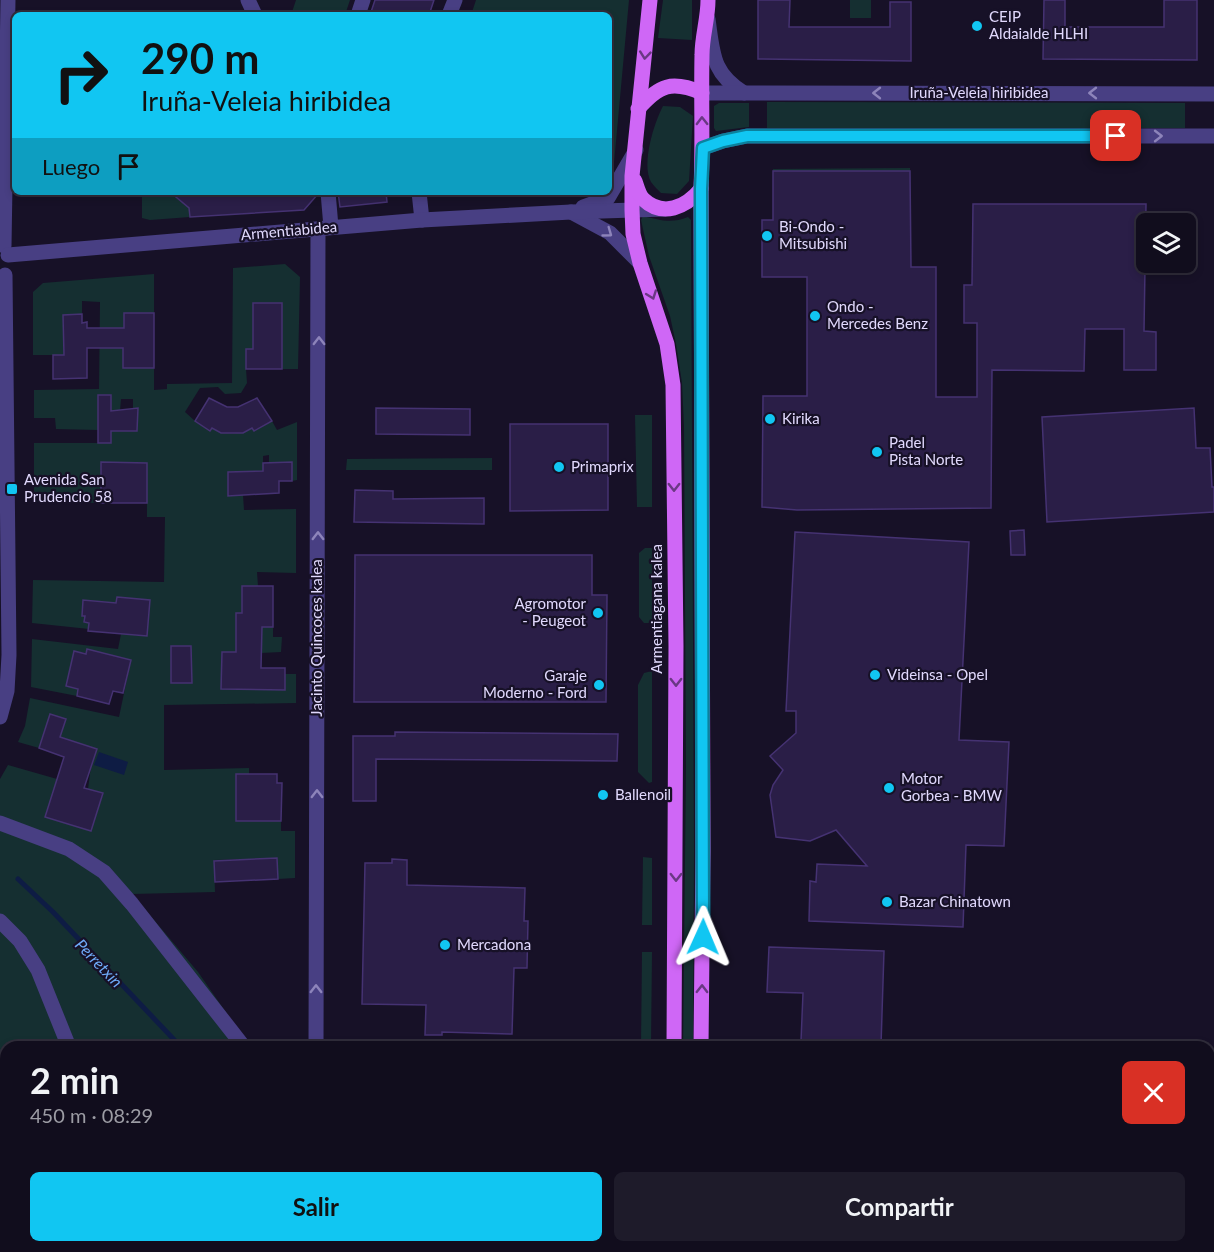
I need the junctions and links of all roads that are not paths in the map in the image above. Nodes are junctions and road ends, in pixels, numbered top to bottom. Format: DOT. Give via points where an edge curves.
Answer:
graph roads {
  1 [pos="8,0"];
  2 [pos="650,0"];
  3 [pos="708,0"];
  4 [pos="708,17"];
  5 [pos="702,93"];
  6 [pos="744,93"];
  7 [pos="1214,94"];
  8 [pos="638,109"];
  9 [pos="1214,136"];
  10 [pos="703,148"];
  11 [pos="636,150"];
  12 [pos="633,176"];
  13 [pos="701,189"];
  14 [pos="612,191"];
  15 [pos="328,195"];
  16 [pos="419,195"];
  17 [pos="610,195"];
  18 [pos="665,209"];
  19 [pos="632,210"];
  20 [pos="571,212"];
  21 [pos="422,220"];
  22 [pos="325,228"];
  23 [pos="4,248"];
  24 [pos="640,263"];
  25 [pos="3,277"];
  26 [pos="0,717"];
  27 [pos="0,823"];
  28 [pos="0,921"];
  29 [pos="67,1041"];
  30 [pos="239,1041"];
  31 [pos="316,1041"];
  32 [pos="674,1041"];
  33 [pos="701,1041"];
  1 -- 23 [label="street"];
  2 -- 8 [label="main road, Armentiagana kalea, one-way"];
  3 -- 4 [label="main road"];
  4 -- 5 [label="main road" via="702,52"];
  4 -- 6 [label="street" via="713,52 722,75"];
  5 -- 6 [label="street, Iruña-Veleia hiribidea"];
  5 -- 8 [label="main road" via="672,85 653,92"];
  10 -- 5 [label="main road, one-way"];
  7 -- 6 [label="street, Iruña-Veleia hiribidea, one-way"];
  8 -- 11 [label="main road, Armentiagana kalea"];
  10 -- 9 [label="street, one-way" via="747,136"];
  10 -- 13 [label="main road"];
  11 -- 12 [label="main road, Armentiagana kalea"];
  11 -- 14 [label="street, Armentiabidea"];
  12 -- 18 [label="main road" via="642,198"];
  12 -- 19 [label="main road, Armentiagana kalea"];
  13 -- 18 [label="main road" via="690,202"];
  33 -- 13 [label="main road, one-way"];
  15 -- 22 [label="street, Jacinto Quincoces kalea"];
  16 -- 21 [label="street"];
  17 -- 20 [label="street, Armentiabidea"];
  18 -- 19 [label="street, Armentiabidea"];
  19 -- 20 [label="street, Armentiabidea"];
  19 -- 24 [label="main road, Armentiagana kalea"];
  20 -- 21 [label="street, Armentiabidea"];
  20 -- 24 [label="street, one-way" via="610,233"];
  21 -- 22 [label="street, Armentiabidea"];
  22 -- 23 [label="street, Armentiabidea" via="42,250"];
  31 -- 22 [label="street, Jacinto Quincoces kalea, one-way"];
  23 -- 25 [label="street" via="9,265"];
  24 -- 32 [label="main road, Armentiagana kalea, one-way" via="668,344 673,385"];
  25 -- 26 [label="street" via="9,656 7,691"];
  27 -- 30 [label="street" via="69,849 105,872"];
  28 -- 29 [label="street" via="20,941 38,970"];
}
